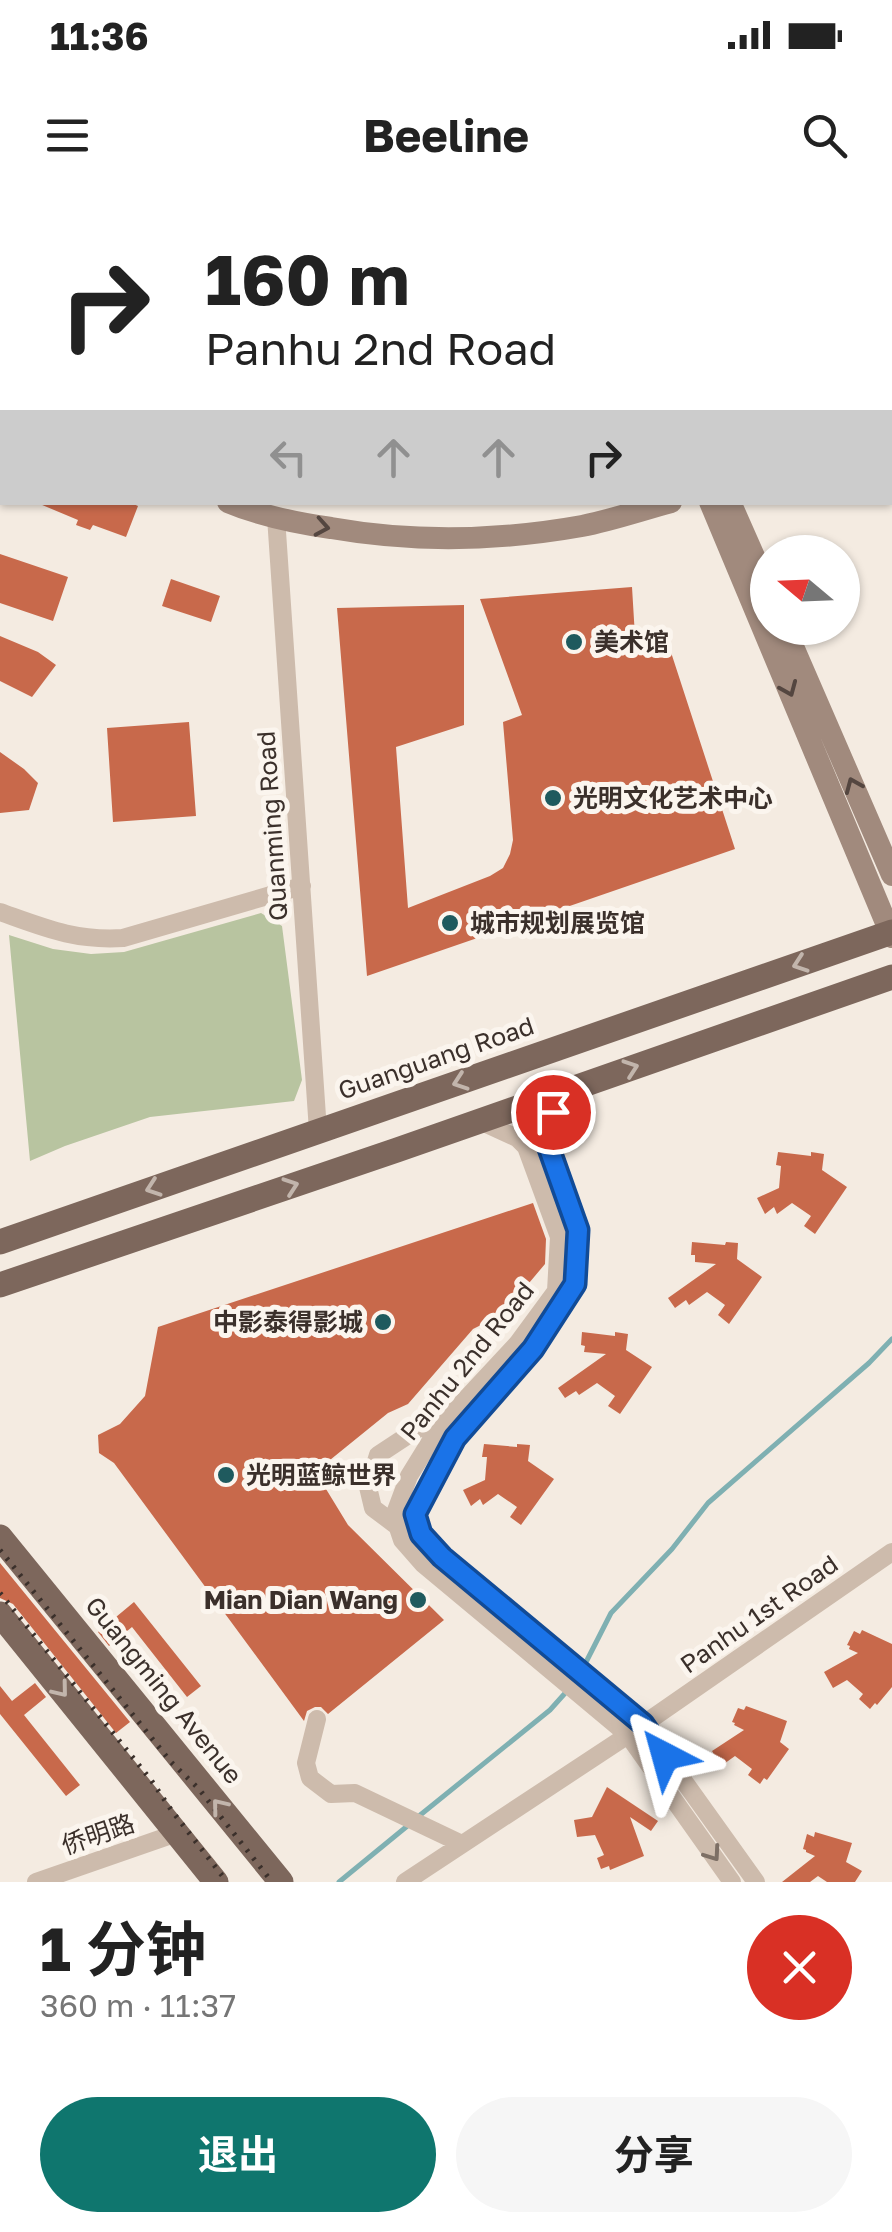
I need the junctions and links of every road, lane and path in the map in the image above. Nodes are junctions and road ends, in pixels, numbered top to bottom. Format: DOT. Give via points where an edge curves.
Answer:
graph roads {
  1 [pos="235,505"];
  2 [pos="659,505"];
  3 [pos="711,505"];
  4 [pos="731,505"];
  5 [pos="276,517"];
  6 [pos="750,547"];
  7 [pos="791,645"];
  8 [pos="892,875"];
  9 [pos="302,886"];
  10 [pos="0,912"];
  11 [pos="891,934"];
  12 [pos="892,977"];
  13 [pos="563,1092"];
  14 [pos="480,1121"];
  15 [pos="318,1130"];
  16 [pos="0,1242"];
  17 [pos="0,1285"];
  18 [pos="438,1429"];
  19 [pos="397,1526"];
  20 [pos="0,1537"];
  21 [pos="892,1552"];
  22 [pos="490,1610"];
  23 [pos="0,1614"];
  24 [pos="316,1719"];
  25 [pos="636,1730"];
  26 [pos="177,1834"];
  27 [pos="462,1844"];
  28 [pos="36,1882"];
  29 [pos="216,1882"];
  30 [pos="281,1882"];
  31 [pos="404,1882"];
  32 [pos="732,1882"];
  33 [pos="756,1882"];
  1 -- 5 [label="street"];
  5 -- 2 [label="street, one-way" via="376,536 501,538"];
  3 -- 11 [label="street, one-way"];
  4 -- 6 [label="street"];
  5 -- 9 [label="street, Quanming Road"];
  8 -- 7 [label="street, one-way"];
  9 -- 10 [label="street" via="124,938 64,934"];
  9 -- 15 [label="street, Quanming Road"];
  11 -- 15 [label="main road, Guanguang Road, one-way"];
  13 -- 12 [label="main road, one-way"];
  13 -- 14 [label="main road"];
  13 -- 22 [label="street, Panhu 2nd Road" via="546,1140 578,1230 575,1284 533,1349 455,1438 415,1514 421,1534"];
  17 -- 14 [label="main road, one-way"];
  14 -- 18 [label="street, Panhu 2nd Road" via="526,1147 560,1237 556,1291"];
  15 -- 16 [label="main road, Guanguang Road, one-way"];
  18 -- 19 [label="street, Panhu 2nd Road" via="409,1476 394,1516"];
  18 -- 19 [label="street" via="419,1428 378,1455 368,1488 373,1508"];
  19 -- 22 [label="street, Panhu 2nd Road" via="423,1564"];
  30 -- 20 [label="main road, Guangming Avenue, one-way"];
  21 -- 25 [label="street, Panhu 1st Road"];
  22 -- 25 [label="street, Panhu 2nd Road"];
  23 -- 26 [label="main road, one-way"];
  24 -- 27 [label="street" via="306,1763 310,1778 331,1794 355,1792"];
  25 -- 27 [label="street, Panhu 1st Road"];
  25 -- 32 [label="street, Panhu 2nd Road, one-way"];
  25 -- 33 [label="street, Panhu 2nd Road"];
  26 -- 28 [label="street, 侨明路"];
  26 -- 29 [label="main road"];
  27 -- 31 [label="street, Panhu 1st Road"];
}
